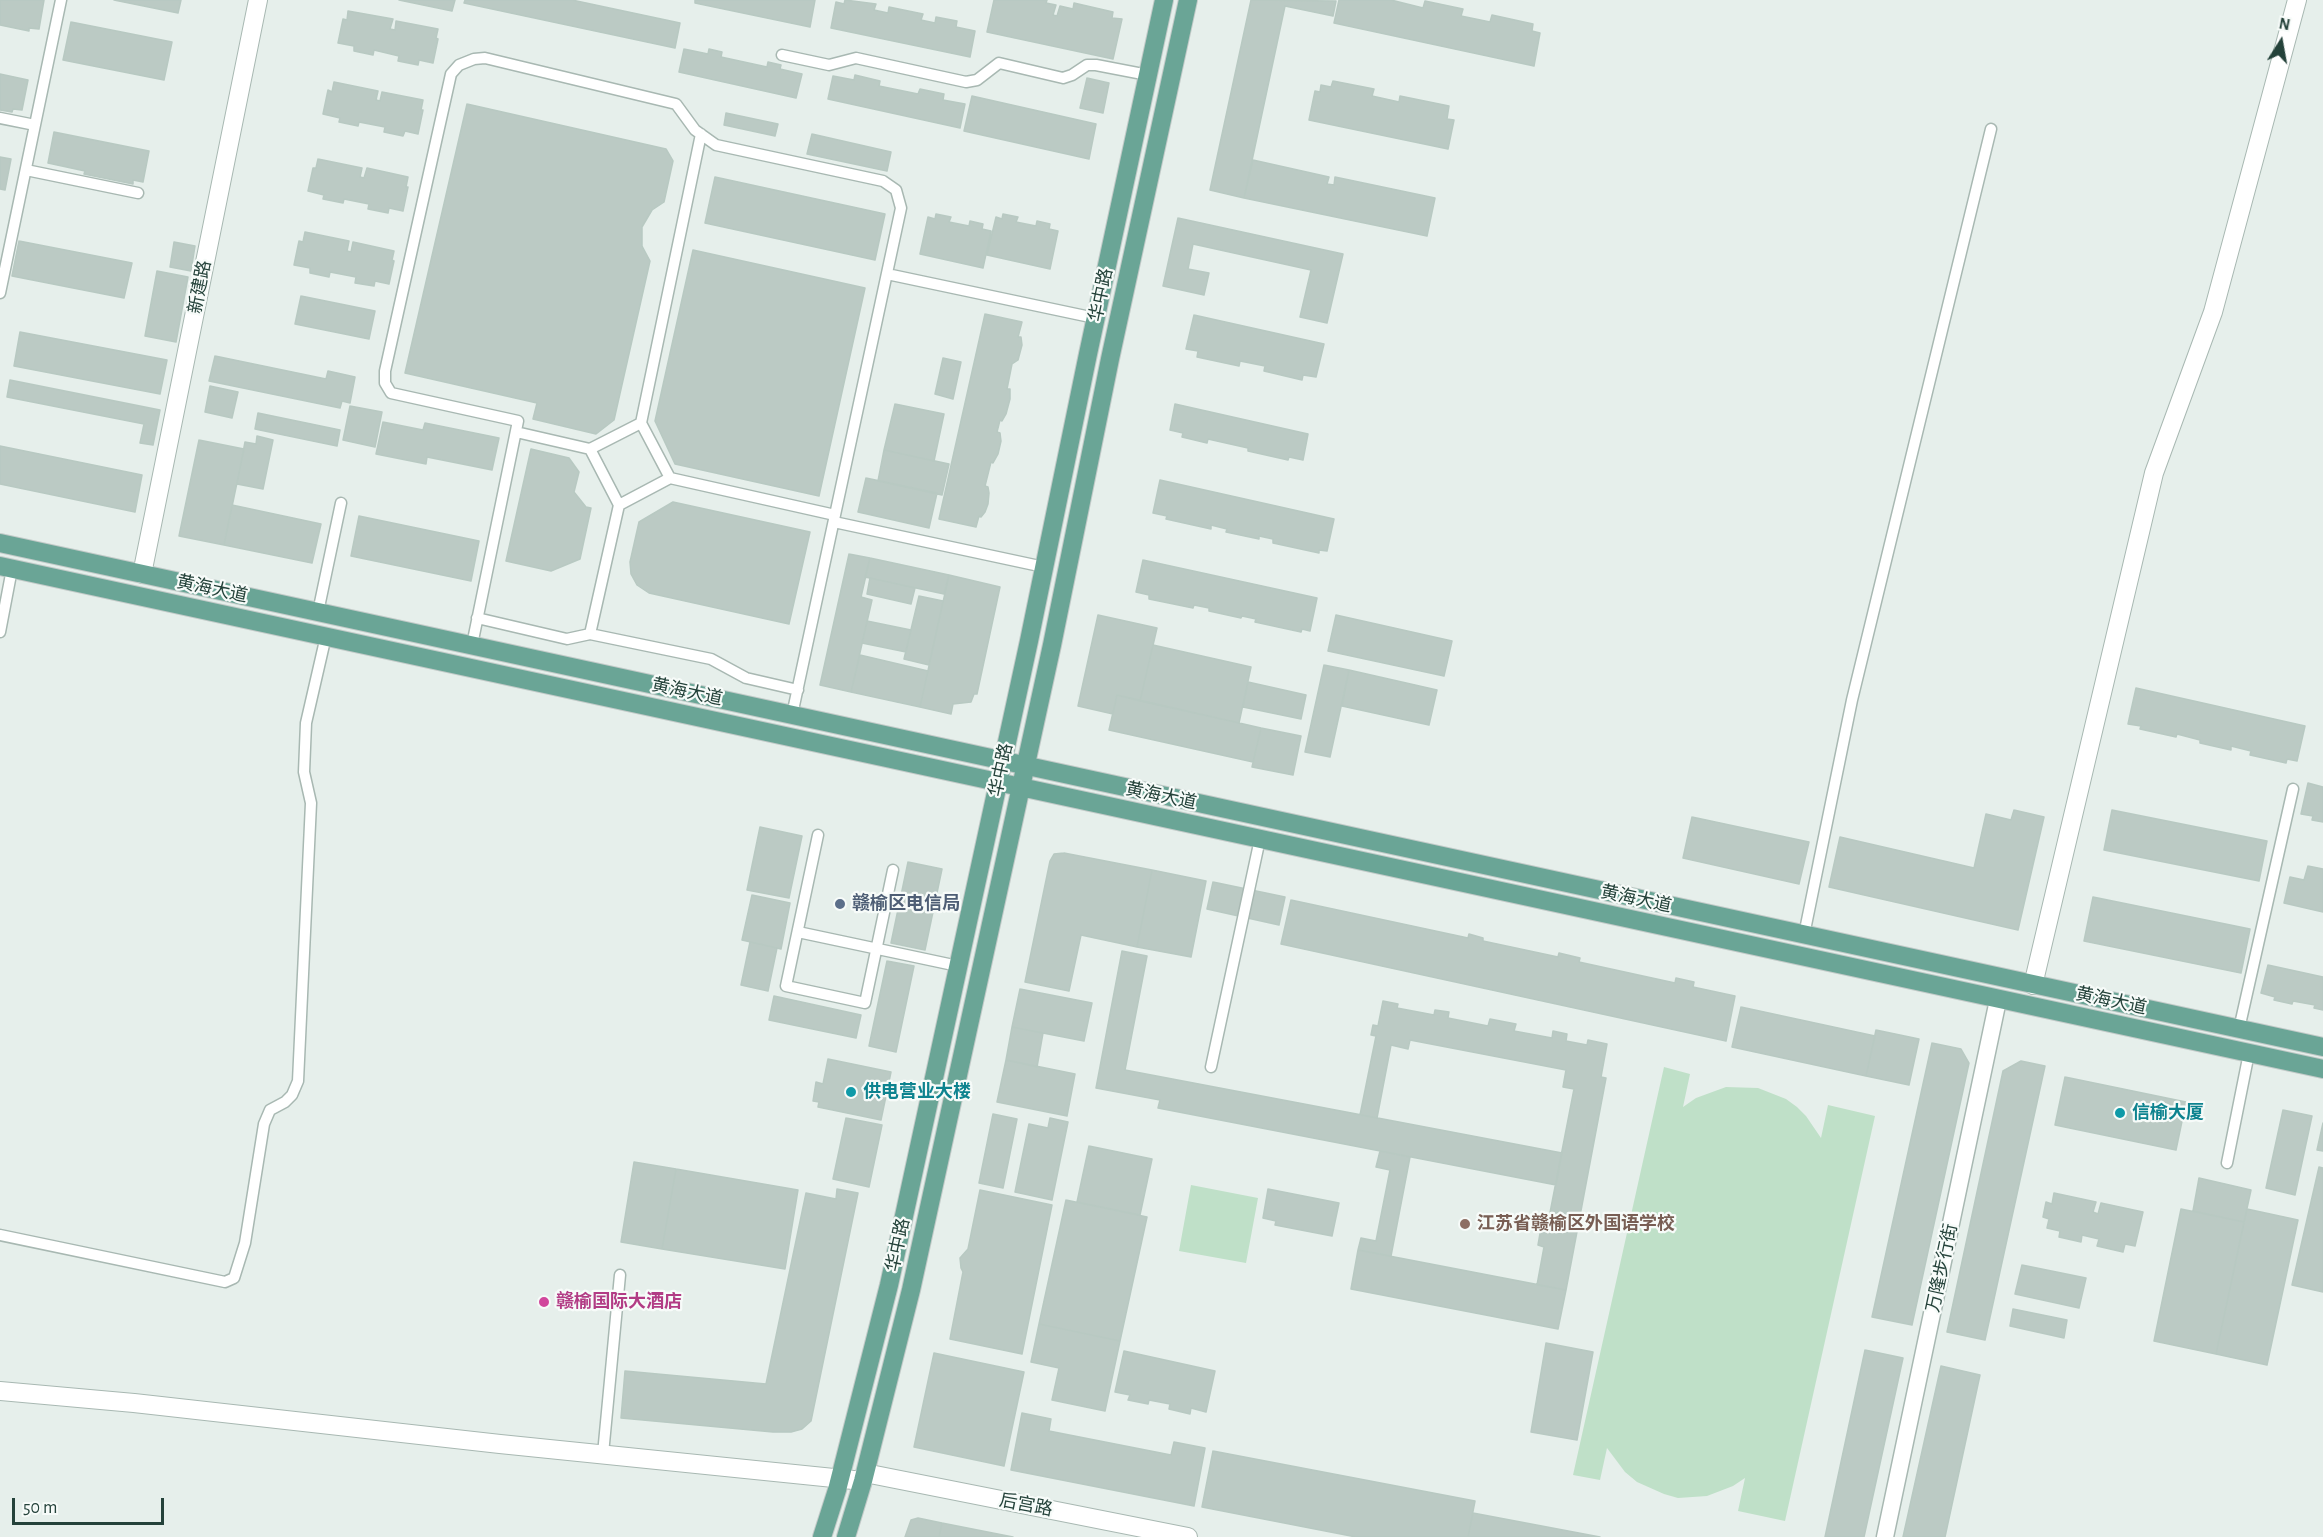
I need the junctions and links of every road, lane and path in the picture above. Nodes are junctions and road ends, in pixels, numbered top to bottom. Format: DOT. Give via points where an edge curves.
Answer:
graph roads {
  1 [pos="61,0"];
  2 [pos="258,0"];
  3 [pos="1164,0"];
  4 [pos="1188,0"];
  5 [pos="2297,0"];
  6 [pos="782,55"];
  7 [pos="1148,75"];
  8 [pos="0,118"];
  9 [pos="35,125"];
  10 [pos="1991,129"];
  11 [pos="701,134"];
  12 [pos="26,170"];
  13 [pos="138,192"];
  14 [pos="887,274"];
  15 [pos="0,293"];
  16 [pos="1095,318"];
  17 [pos="642,423"];
  18 [pos="516,432"];
  19 [pos="590,449"];
  20 [pos="670,478"];
  21 [pos="341,503"];
  22 [pos="619,505"];
  23 [pos="835,518"];
  24 [pos="0,543"];
  25 [pos="6,567"];
  26 [pos="1044,567"];
  27 [pos="142,574"];
  28 [pos="318,612"];
  29 [pos="477,618"];
  30 [pos="0,632"];
  31 [pos="590,634"];
  32 [pos="326,636"];
  33 [pos="472,645"];
  34 [pos="798,690"];
  35 [pos="792,715"];
  36 [pos="1003,761"];
  37 [pos="1025,766"];
  38 [pos="998,782"];
  39 [pos="1021,787"];
  40 [pos="2293,789"];
  41 [pos="818,835"];
  42 [pos="1260,839"];
  43 [pos="893,870"];
  44 [pos="798,932"];
  45 [pos="1804,935"];
  46 [pos="876,949"];
  47 [pos="958,966"];
  48 [pos="2033,985"];
  49 [pos="1998,1000"];
  50 [pos="2239,1029"];
  51 [pos="2323,1047"];
  52 [pos="2250,1053"];
  53 [pos="1211,1067"];
  54 [pos="2323,1069"];
  55 [pos="2226,1163"];
  56 [pos="0,1235"];
  57 [pos="620,1275"];
  58 [pos="0,1391"];
  59 [pos="603,1454"];
  60 [pos="864,1477"];
  61 [pos="840,1479"];
  62 [pos="822,1537"];
  63 [pos="846,1537"];
  64 [pos="1188,1537"];
  65 [pos="1885,1537"];
  1 -- 9 [label="lane"];
  2 -- 27 [label="street, 新建路"];
  3 -- 7 [label="main road, 华中路"];
  4 -- 37 [label="main road, 华中路"];
  5 -- 48 [label="street" via="2213,312 2154,472"];
  6 -- 7 [label="lane" via="829,65 856,58 966,82 977,80 999,63 1063,78 1087,65"];
  7 -- 16 [label="main road, 华中路"];
  8 -- 9 [label="lane"];
  9 -- 12 [label="lane"];
  10 -- 45 [label="lane" via="1852,700"];
  11 -- 14 [label="lane" via="716,145 883,180 896,190 901,208"];
  11 -- 17 [label="lane"];
  11 -- 18 [label="lane" via="676,104 485,58 459,65 451,74 385,383 391,393 518,421"];
  12 -- 13 [label="lane"];
  12 -- 15 [label="lane"];
  14 -- 16 [label="lane"];
  14 -- 23 [label="lane"];
  16 -- 26 [label="main road, 华中路"];
  17 -- 19 [label="lane"];
  17 -- 20 [label="lane"];
  18 -- 19 [label="lane"];
  18 -- 29 [label="lane"];
  19 -- 22 [label="lane"];
  20 -- 22 [label="lane"];
  20 -- 23 [label="lane"];
  21 -- 28 [label="lane"];
  22 -- 31 [label="lane"];
  23 -- 26 [label="lane"];
  23 -- 34 [label="lane"];
  24 -- 27 [label="main road, 黄海大道"];
  25 -- 30 [label="lane"];
  25 -- 32 [label="main road, 黄海大道"];
  26 -- 36 [label="main road, 华中路"];
  27 -- 28 [label="main road, 黄海大道"];
  28 -- 33 [label="main road, 黄海大道"];
  29 -- 31 [label="lane" via="567,639"];
  29 -- 33 [label="lane"];
  31 -- 34 [label="lane" via="711,659 746,678"];
  32 -- 38 [label="main road, 黄海大道"];
  32 -- 56 [label="lane" via="306,723 304,772 311,804 298,1081 292,1095 270,1110 264,1124 245,1243 234,1278 225,1282"];
  33 -- 35 [label="main road, 黄海大道"];
  34 -- 35 [label="lane"];
  35 -- 36 [label="main road, 黄海大道"];
  36 -- 37 [label="main road, 黄海大道"];
  36 -- 38 [label="main road, 华中路"];
  37 -- 39 [label="main road, 华中路"];
  37 -- 45 [label="main road, 黄海大道"];
  38 -- 39 [label="main road, 黄海大道"];
  38 -- 47 [label="main road, 华中路"];
  39 -- 42 [label="main road, 黄海大道"];
  39 -- 60 [label="main road, 华中路" via="911,1290"];
  40 -- 50 [label="lane"];
  41 -- 44 [label="lane"];
  42 -- 49 [label="main road, 黄海大道"];
  42 -- 53 [label="lane"];
  43 -- 46 [label="lane"];
  44 -- 46 [label="lane"];
  44 -- 46 [label="lane" via="786,986 865,1003"];
  45 -- 48 [label="main road, 黄海大道"];
  46 -- 47 [label="lane"];
  47 -- 61 [label="main road, 华中路" via="889,1285"];
  48 -- 50 [label="main road, 黄海大道"];
  49 -- 52 [label="main road, 黄海大道"];
  49 -- 65 [label="street, 万隆步行街"];
  50 -- 51 [label="main road, 黄海大道"];
  52 -- 54 [label="main road, 黄海大道"];
  52 -- 55 [label="lane"];
  57 -- 59 [label="lane"];
  58 -- 59 [label="street, 后宫路"];
  59 -- 61 [label="street, 后宫路"];
  60 -- 61 [label="street, 后宫路"];
  60 -- 63 [label="main road, 华中路"];
  60 -- 64 [label="street, 后宫路"];
  61 -- 62 [label="main road, 华中路"];
}
